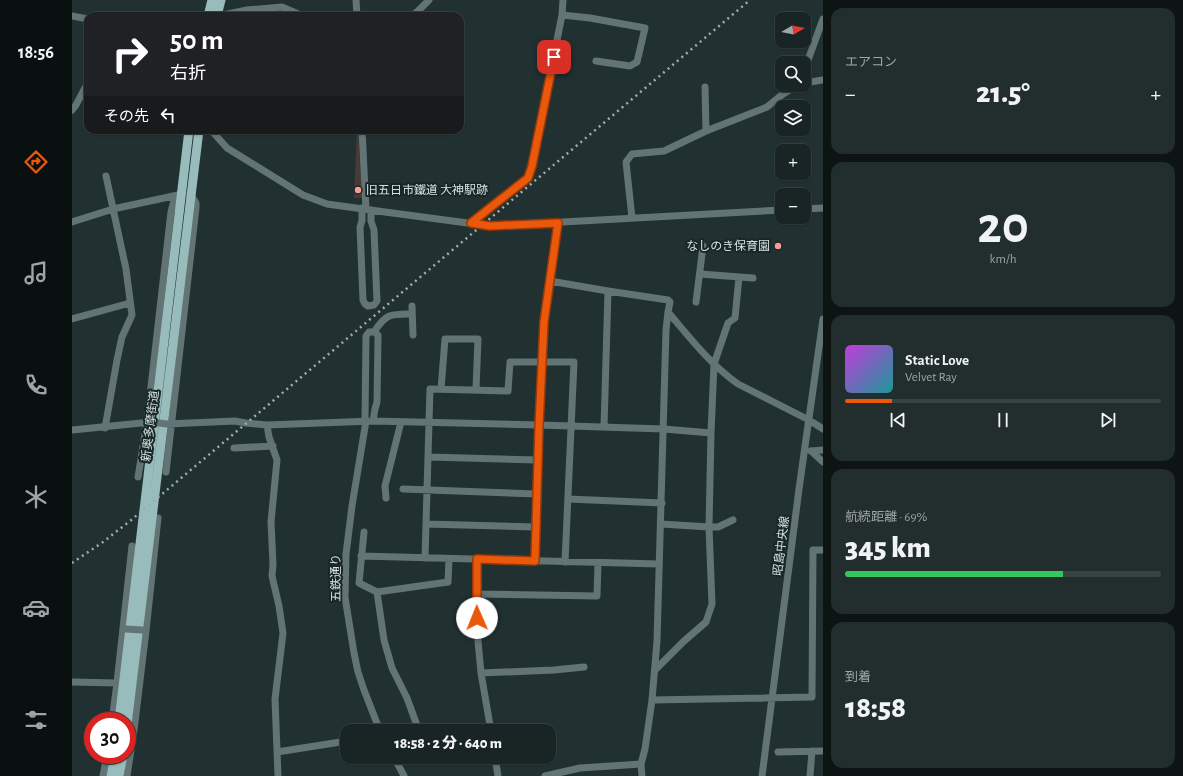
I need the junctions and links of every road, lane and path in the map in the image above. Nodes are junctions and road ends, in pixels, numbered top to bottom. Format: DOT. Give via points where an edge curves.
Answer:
graph roads {
  1 [pos="217,0"];
  2 [pos="356,0"];
  3 [pos="429,0"];
  4 [pos="563,0"];
  5 [pos="210,12"];
  6 [pos="218,12"];
  7 [pos="238,12"];
  8 [pos="294,12"];
  9 [pos="357,12"];
  10 [pos="416,12"];
  11 [pos="562,15"];
  12 [pos="72,16"];
  13 [pos="84,19"];
  14 [pos="823,19"];
  15 [pos="809,56"];
  16 [pos="596,61"];
  17 [pos="823,80"];
  18 [pos="811,82"];
  19 [pos="705,87"];
  20 [pos="84,90"];
  21 [pos="786,92"];
  22 [pos="72,110"];
  23 [pos="706,131"];
  24 [pos="189,134"];
  25 [pos="197,134"];
  26 [pos="214,134"];
  27 [pos="362,134"];
  28 [pos="106,176"];
  29 [pos="182,195"];
  30 [pos="823,208"];
  31 [pos="113,209"];
  32 [pos="366,209"];
  33 [pos="811,209"];
  34 [pos="775,210"];
  35 [pos="632,218"];
  36 [pos="72,222"];
  37 [pos="471,223"];
  38 [pos="558,223"];
  39 [pos="703,246"];
  40 [pos="700,274"];
  41 [pos="740,277"];
  42 [pos="753,278"];
  43 [pos="550,281"];
  44 [pos="608,291"];
  45 [pos="696,302"];
  46 [pos="130,303"];
  47 [pos="412,306"];
  48 [pos="668,312"];
  49 [pos="412,314"];
  50 [pos="823,319"];
  51 [pos="72,320"];
  52 [pos="374,332"];
  53 [pos="413,335"];
  54 [pos="542,362"];
  55 [pos="714,364"];
  56 [pos="441,389"];
  57 [pos="476,389"];
  58 [pos="809,420"];
  59 [pos="368,421"];
  60 [pos="149,422"];
  61 [pos="401,422"];
  62 [pos="429,422"];
  63 [pos="169,424"];
  64 [pos="267,424"];
  65 [pos="539,425"];
  66 [pos="572,426"];
  67 [pos="604,427"];
  68 [pos="105,428"];
  69 [pos="664,429"];
  70 [pos="823,429"];
  71 [pos="72,430"];
  72 [pos="711,433"];
  73 [pos="273,446"];
  74 [pos="234,448"];
  75 [pos="823,450"];
  76 [pos="428,457"];
  77 [pos="538,460"];
  78 [pos="823,462"];
  79 [pos="166,472"];
  80 [pos="138,477"];
  81 [pos="402,489"];
  82 [pos="427,490"];
  83 [pos="537,494"];
  84 [pos="386,498"];
  85 [pos="568,499"];
  86 [pos="662,503"];
  87 [pos="158,518"];
  88 [pos="733,520"];
  89 [pos="426,524"];
  90 [pos="661,524"];
  91 [pos="536,527"];
  92 [pos="709,527"];
  93 [pos="364,532"];
  94 [pos="132,546"];
  95 [pos="823,550"];
  96 [pos="362,556"];
  97 [pos="425,558"];
  98 [pos="449,558"];
  99 [pos="477,559"];
  100 [pos="535,561"];
  101 [pos="565,562"];
  102 [pos="598,562"];
  103 [pos="659,564"];
  104 [pos="377,592"];
  105 [pos="476,594"];
  106 [pos="124,628"];
  107 [pos="144,631"];
  108 [pos="584,667"];
  109 [pos="655,670"];
  110 [pos="481,674"];
  111 [pos="72,682"];
  112 [pos="117,683"];
  113 [pos="772,698"];
  114 [pos="652,700"];
  115 [pos="113,712"];
  116 [pos="120,712"];
  117 [pos="128,712"];
  118 [pos="377,724"];
  119 [pos="416,724"];
  120 [pos="490,724"];
  121 [pos="340,742"];
  122 [pos="812,751"];
  123 [pos="823,751"];
  124 [pos="278,752"];
  125 [pos="778,752"];
  126 [pos="105,764"];
  127 [pos="113,764"];
  128 [pos="121,764"];
  129 [pos="398,764"];
  130 [pos="496,764"];
  131 [pos="641,764"];
  132 [pos="103,776"];
  133 [pos="111,776"];
  134 [pos="119,776"];
  135 [pos="127,776"];
  136 [pos="278,776"];
  137 [pos="404,776"];
  138 [pos="498,776"];
  139 [pos="546,776"];
  140 [pos="642,776"];
  141 [pos="762,776"];
  142 [pos="810,776"];
  1 -- 5 [label="main road"];
  1 -- 6 [label="main road"];
  2 -- 9 [label="street"];
  3 -- 10 [label="street"];
  4 -- 11 [label="street"];
  7 -- 8 [label="street" via="282,7"];
  11 -- 16 [label="street" via="645,28 637,62 630,66"];
  11 -- 37 [label="street" via="528,178"];
  12 -- 13 [label="street"];
  14 -- 15 [label="street"];
  17 -- 18 [label="street"];
  19 -- 23 [label="street"];
  20 -- 22 [label="street"];
  21 -- 23 [label="street" via="766,107"];
  23 -- 35 [label="street" via="664,151 632,154 626,162"];
  24 -- 29 [label="main road, 新奥多摩街道"];
  25 -- 29 [label="main road, 新奥多摩街道"];
  26 -- 32 [label="street" via="226,148 303,195 327,204"];
  27 -- 32 [label="street"];
  28 -- 31 [label="street"];
  29 -- 31 [label="street"];
  29 -- 60 [label="street" via="171,212"];
  29 -- 63 [label="street" via="196,203 196,208"];
  29 -- 116 [label="main road, 新奥多摩街道"];
  29 -- 117 [label="main road, 新奥多摩街道"];
  30 -- 33 [label="street"];
  31 -- 36 [label="street"];
  31 -- 46 [label="street" via="126,269"];
  32 -- 32 [label="street" via="374,230 377,301 374,305 368,306 363,300 360,227"];
  32 -- 37 [label="street"];
  34 -- 35 [label="street"];
  35 -- 38 [label="street"];
  37 -- 38 [label="street" via="490,226"];
  38 -- 43 [label="street"];
  39 -- 40 [label="street"];
  40 -- 41 [label="street"];
  40 -- 45 [label="street"];
  41 -- 42 [label="street"];
  41 -- 55 [label="street" via="735,318 728,323"];
  43 -- 44 [label="street"];
  43 -- 54 [label="street"];
  44 -- 48 [label="street" via="668,300 671,303"];
  44 -- 67 [label="street"];
  46 -- 51 [label="street"];
  46 -- 68 [label="street" via="132,315 122,337"];
  47 -- 49 [label="street"];
  48 -- 55 [label="street"];
  48 -- 69 [label="street" via="663,394"];
  49 -- 52 [label="street" via="394,314 386,317"];
  49 -- 53 [label="street"];
  50 -- 58 [label="street, 昭島中央線"];
  52 -- 59 [label="street" via="378,335 377,402"];
  52 -- 59 [label="street" via="369,332 366,336"];
  54 -- 57 [label="street" via="510,362 508,391"];
  54 -- 65 [label="street"];
  54 -- 66 [label="street" via="574,362"];
  55 -- 58 [label="street" via="738,384"];
  55 -- 72 [label="street"];
  56 -- 57 [label="street"];
  56 -- 57 [label="street" via="445,339 478,339"];
  56 -- 62 [label="street" via="430,389"];
  58 -- 70 [label="street"];
  58 -- 113 [label="street, 昭島中央線"];
  59 -- 61 [label="street"];
  59 -- 64 [label="street"];
  59 -- 118 [label="street, 五鉄通り" via="351,513 346,554 345,598 358,672"];
  60 -- 63 [label="street, bridge"];
  60 -- 68 [label="street"];
  60 -- 80 [label="street"];
  61 -- 62 [label="street"];
  61 -- 84 [label="street" via="385,486"];
  62 -- 65 [label="street"];
  62 -- 76 [label="street"];
  63 -- 64 [label="street" via="235,421"];
  63 -- 79 [label="street"];
  64 -- 73 [label="street"];
  65 -- 66 [label="street"];
  65 -- 77 [label="street"];
  66 -- 67 [label="street"];
  66 -- 85 [label="street"];
  67 -- 69 [label="street"];
  68 -- 71 [label="street"];
  69 -- 72 [label="street"];
  69 -- 86 [label="street"];
  72 -- 92 [label="street"];
  73 -- 74 [label="street"];
  73 -- 124 [label="street" via="277,460 271,522 272,576 283,633 275,699"];
  75 -- 78 [label="street" via="810,451"];
  76 -- 77 [label="street"];
  76 -- 82 [label="street"];
  77 -- 83 [label="street"];
  81 -- 82 [label="street"];
  82 -- 83 [label="street"];
  82 -- 89 [label="street"];
  83 -- 91 [label="street"];
  85 -- 86 [label="street"];
  85 -- 101 [label="street"];
  86 -- 90 [label="street"];
  87 -- 107 [label="street"];
  88 -- 92 [label="street" via="718,527"];
  89 -- 91 [label="street"];
  89 -- 97 [label="street"];
  90 -- 92 [label="street"];
  90 -- 103 [label="street"];
  91 -- 100 [label="street"];
  92 -- 109 [label="street" via="712,604 706,622"];
  93 -- 96 [label="street"];
  94 -- 106 [label="street"];
  95 -- 113 [label="street" via="813,550 812,697"];
  96 -- 97 [label="street"];
  96 -- 104 [label="street" via="359,583"];
  97 -- 98 [label="street"];
  98 -- 99 [label="street"];
  98 -- 104 [label="street" via="448,582"];
  99 -- 100 [label="street"];
  99 -- 105 [label="street"];
  100 -- 101 [label="street"];
  101 -- 102 [label="street"];
  102 -- 103 [label="street"];
  102 -- 105 [label="street" via="597,596"];
  103 -- 109 [label="street"];
  104 -- 119 [label="street" via="384,640 392,668"];
  105 -- 110 [label="street"];
  106 -- 107 [label="street, bridge"];
  106 -- 112 [label="street"];
  107 -- 135 [label="street"];
  108 -- 110 [label="street"];
  109 -- 114 [label="street"];
  110 -- 120 [label="street"];
  111 -- 112 [label="street"];
  112 -- 115 [label="street"];
  113 -- 114 [label="street"];
  113 -- 141 [label="street, 昭島中央線"];
  114 -- 131 [label="street"];
  121 -- 124 [label="street"];
  122 -- 123 [label="street"];
  122 -- 125 [label="street"];
  122 -- 142 [label="street"];
  124 -- 136 [label="street"];
  126 -- 132 [label="street"];
  127 -- 133 [label="main road"];
  128 -- 134 [label="main road"];
  129 -- 137 [label="street"];
  130 -- 138 [label="street"];
  131 -- 139 [label="street" via="580,768"];
  131 -- 140 [label="street"];
}
